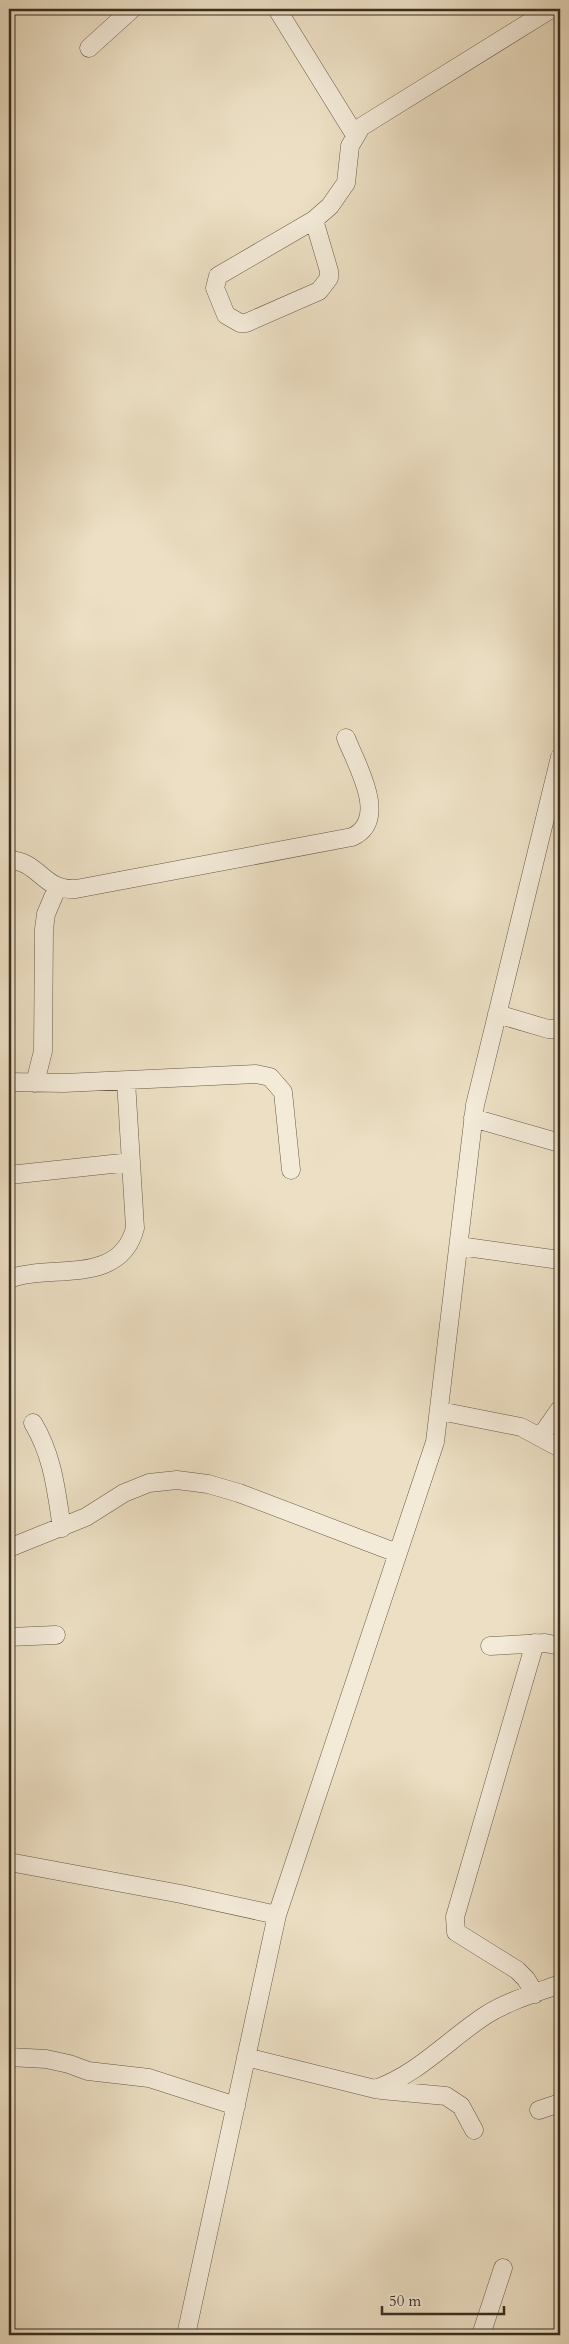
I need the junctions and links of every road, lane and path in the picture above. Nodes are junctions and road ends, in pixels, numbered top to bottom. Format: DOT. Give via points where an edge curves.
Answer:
graph roads {
  1 [pos="132,9"];
  2 [pos="277,9"];
  3 [pos="551,9"];
  4 [pos="89,48"];
  5 [pos="355,135"];
  6 [pos="314,220"];
  7 [pos="346,738"];
  8 [pos="560,757"];
  9 [pos="9,860"];
  10 [pos="57,888"];
  11 [pos="497,1014"];
  12 [pos="560,1030"];
  13 [pos="126,1081"];
  14 [pos="9,1082"];
  15 [pos="35,1083"];
  16 [pos="473,1118"];
  17 [pos="560,1143"];
  18 [pos="131,1162"];
  19 [pos="291,1170"];
  20 [pos="9,1174"];
  21 [pos="459,1246"];
  22 [pos="560,1260"];
  23 [pos="9,1279"];
  24 [pos="560,1409"];
  25 [pos="440,1411"];
  26 [pos="32,1423"];
  27 [pos="541,1436"];
  28 [pos="560,1448"];
  29 [pos="62,1528"];
  30 [pos="9,1548"];
  31 [pos="397,1553"];
  32 [pos="56,1635"];
  33 [pos="9,1637"];
  34 [pos="535,1644"];
  35 [pos="490,1646"];
  36 [pos="560,1646"];
  37 [pos="9,1862"];
  38 [pos="277,1915"];
  39 [pos="560,1984"];
  40 [pos="535,1994"];
  41 [pos="246,2056"];
  42 [pos="9,2057"];
  43 [pos="375,2090"];
  44 [pos="560,2103"];
  45 [pos="236,2106"];
  46 [pos="539,2110"];
  47 [pos="474,2130"];
  48 [pos="503,2268"];
  49 [pos="186,2335"];
  50 [pos="481,2335"];
  1 -- 4 [label="street"];
  2 -- 5 [label="street"];
  3 -- 5 [label="street" via="361,127"];
  5 -- 6 [label="street" via="350,146 346,183 330,206"];
  6 -- 6 [label="street" via="218,276 215,288 226,315 246,323 319,291 325,285 329,271"];
  7 -- 10 [label="street" via="368,792 369,820 360,833 76,889"];
  8 -- 11 [label="street"];
  9 -- 10 [label="street" via="29,865"];
  10 -- 15 [label="street" via="46,914 44,929 43,1051"];
  11 -- 12 [label="street"];
  11 -- 16 [label="street"];
  13 -- 15 [label="street"];
  13 -- 18 [label="street"];
  13 -- 19 [label="street" via="256,1074 270,1077 283,1092"];
  14 -- 15 [label="street"];
  16 -- 17 [label="street"];
  16 -- 21 [label="street"];
  18 -- 20 [label="street"];
  18 -- 23 [label="street" via="136,1228 123,1251 93,1268"];
  21 -- 22 [label="street"];
  21 -- 25 [label="street"];
  24 -- 27 [label="street"];
  25 -- 27 [label="street" via="521,1427"];
  25 -- 31 [label="street" via="435,1442"];
  26 -- 29 [label="street" via="52,1465"];
  27 -- 28 [label="street"];
  29 -- 30 [label="street"];
  29 -- 31 [label="street" via="141,1486 177,1480 239,1493"];
  31 -- 38 [label="street"];
  32 -- 33 [label="street"];
  34 -- 35 [label="street"];
  34 -- 36 [label="street"];
  34 -- 40 [label="street" via="454,1926 462,1937 517,1970"];
  37 -- 38 [label="street"];
  38 -- 41 [label="street"];
  39 -- 40 [label="street"];
  40 -- 43 [label="street" via="487,2014 396,2082"];
  41 -- 43 [label="street"];
  41 -- 45 [label="street"];
  42 -- 45 [label="street" via="46,2059 88,2071 149,2078"];
  43 -- 47 [label="street" via="446,2096 461,2106"];
  44 -- 46 [label="street"];
  45 -- 49 [label="street"];
  48 -- 50 [label="street"];
}
